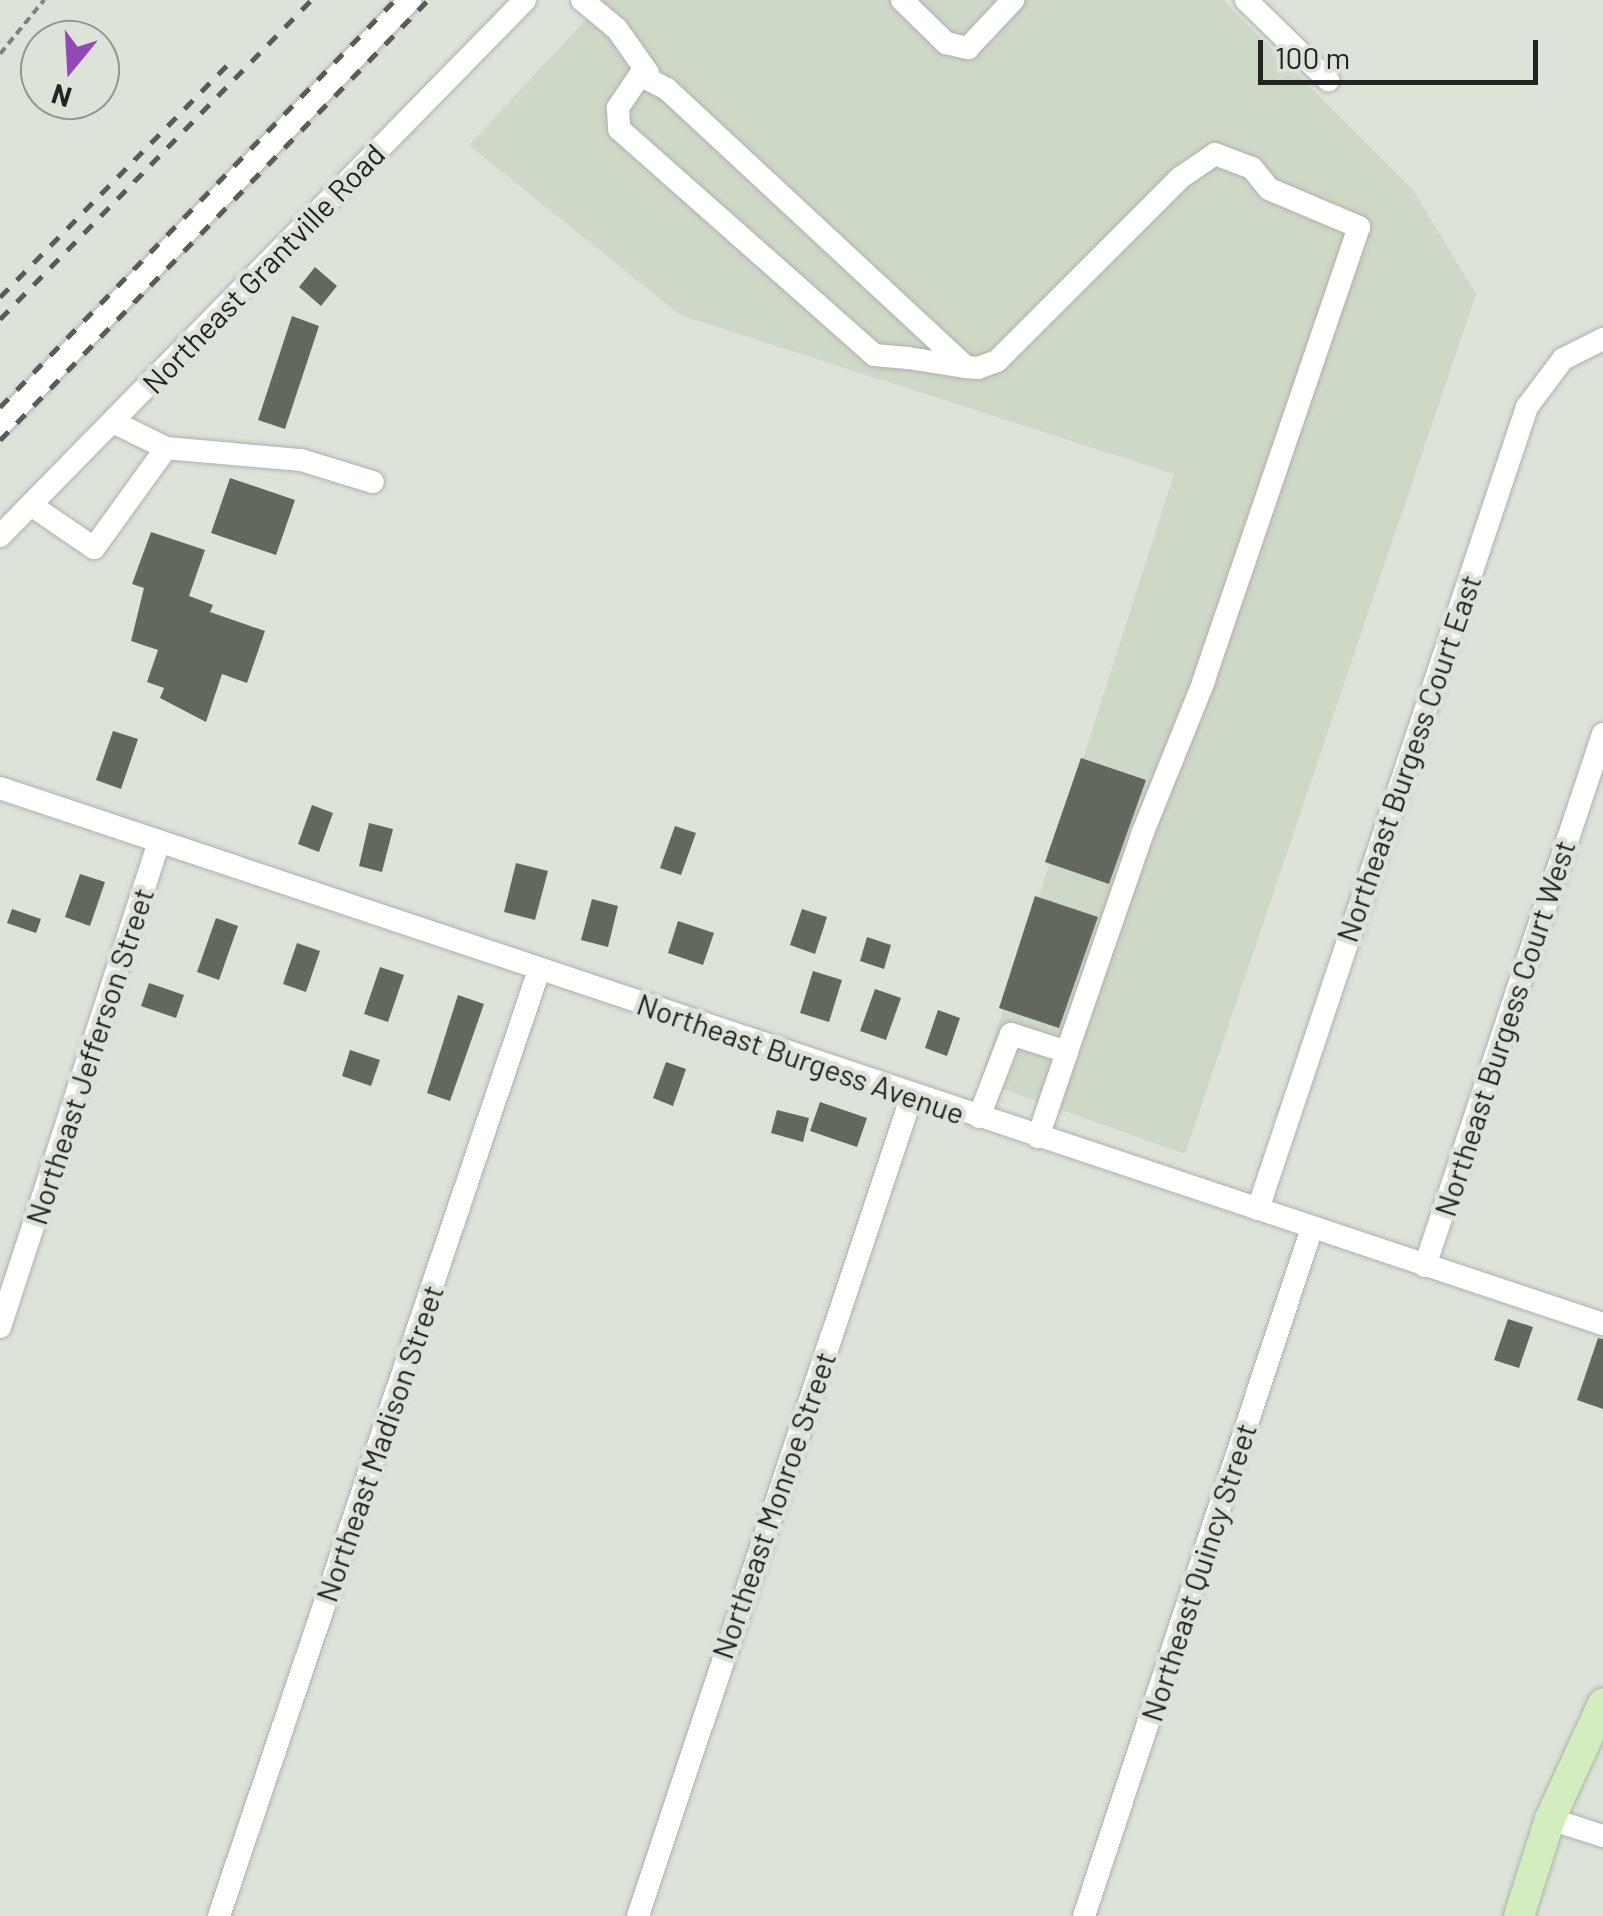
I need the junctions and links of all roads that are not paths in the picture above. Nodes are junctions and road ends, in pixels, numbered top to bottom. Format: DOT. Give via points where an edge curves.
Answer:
graph roads {
  1 [pos="410,0"];
  2 [pos="526,0"];
  3 [pos="582,0"];
  4 [pos="902,0"];
  5 [pos="1013,0"];
  6 [pos="1246,0"];
  7 [pos="648,73"];
  8 [pos="1328,80"];
  9 [pos="1603,339"];
  10 [pos="966,367"];
  11 [pos="113,422"];
  12 [pos="0,425"];
  13 [pos="166,448"];
  14 [pos="373,482"];
  15 [pos="31,505"];
  16 [pos="0,536"];
  17 [pos="1603,734"];
  18 [pos="0,788"];
  19 [pos="159,842"];
  20 [pos="538,970"];
  21 [pos="1067,1052"];
  22 [pos="912,1095"];
  23 [pos="979,1118"];
  24 [pos="1038,1137"];
  25 [pos="1258,1210"];
  26 [pos="1312,1228"];
  27 [pos="1425,1266"];
  28 [pos="1603,1324"];
  29 [pos="0,1326"];
  30 [pos="1603,1704"];
  31 [pos="1550,1820"];
  32 [pos="1603,1836"];
  33 [pos="219,1916"];
  34 [pos="638,1916"];
  35 [pos="1084,1916"];
  36 [pos="1520,1916"];
  1 -- 12 [label="street"];
  2 -- 11 [label="street, Northeast Grantville Road"];
  3 -- 7 [label="street" via="617,29"];
  4 -- 5 [label="street" via="956,48 979,43"];
  6 -- 8 [label="street"];
  7 -- 10 [label="street"];
  7 -- 10 [label="street" via="618,108 619,129 678,184 859,348"];
  9 -- 25 [label="street, Northeast Burgess Court East" via="1563,359 1527,407"];
  10 -- 21 [label="street" via="997,361 1180,178 1215,154 1252,168 1269,189 1358,227 1204,681"];
  11 -- 13 [label="street"];
  11 -- 15 [label="street, Northeast Grantville Road"];
  13 -- 14 [label="street" via="301,460"];
  13 -- 15 [label="street" via="94,548"];
  15 -- 16 [label="street, Northeast Grantville Road"];
  17 -- 27 [label="street, Northeast Burgess Court West"];
  18 -- 19 [label="street, Northeast Burgess Avenue"];
  19 -- 20 [label="street, Northeast Burgess Avenue"];
  19 -- 29 [label="street, Northeast Jefferson Street"];
  20 -- 22 [label="street, Northeast Burgess Avenue"];
  20 -- 33 [label="street, Northeast Madison Street"];
  21 -- 23 [label="street" via="1011,1034"];
  21 -- 24 [label="street"];
  22 -- 23 [label="street, Northeast Burgess Avenue"];
  22 -- 34 [label="street, Northeast Monroe Street"];
  23 -- 24 [label="street, Northeast Burgess Avenue"];
  24 -- 25 [label="street, Northeast Burgess Avenue"];
  25 -- 26 [label="street, Northeast Burgess Avenue"];
  26 -- 27 [label="street, Northeast Burgess Avenue"];
  26 -- 35 [label="street, Northeast Quincy Street"];
  27 -- 28 [label="street, Northeast Burgess Avenue"];
  30 -- 31 [label="main road"];
  31 -- 32 [label="street"];
  31 -- 36 [label="main road"];
}
